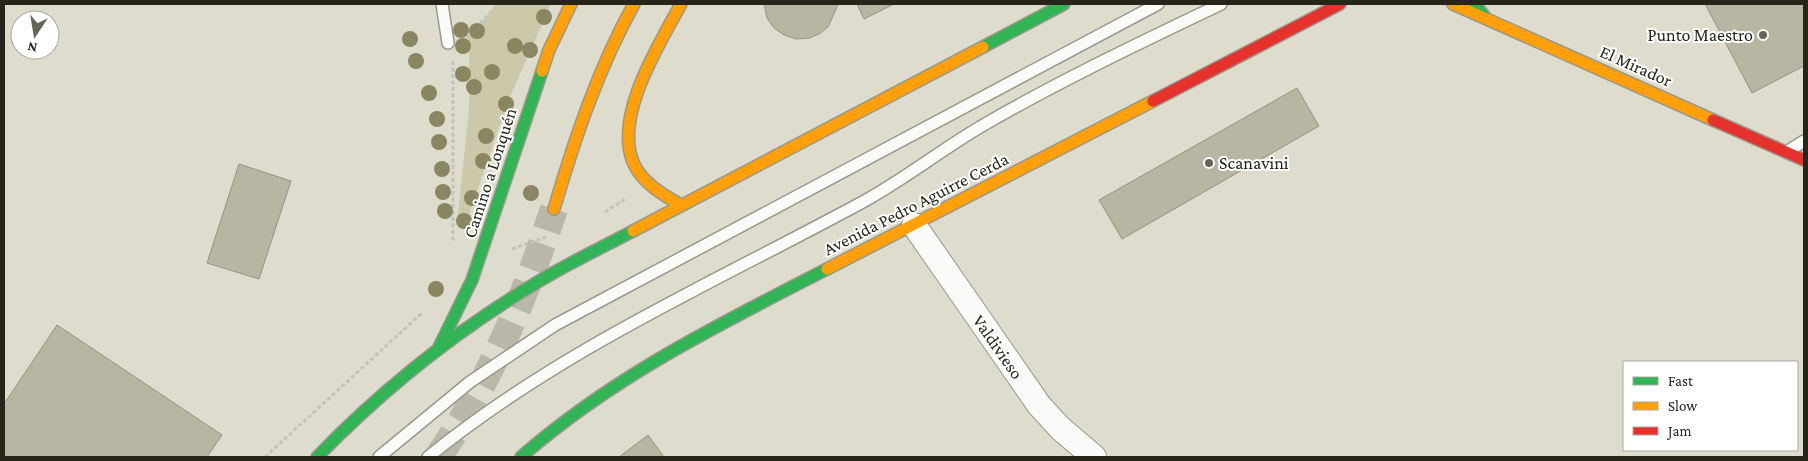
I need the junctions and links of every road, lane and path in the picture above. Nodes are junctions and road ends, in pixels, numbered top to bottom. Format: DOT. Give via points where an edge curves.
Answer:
graph roads {
  1 [pos="442,4"];
  2 [pos="498,4"];
  3 [pos="571,4"];
  4 [pos="634,4"];
  5 [pos="681,4"];
  6 [pos="1064,4"];
  7 [pos="1158,4"];
  8 [pos="1221,4"];
  9 [pos="1340,4"];
  10 [pos="1453,4"];
  11 [pos="1475,4"];
  12 [pos="1485,17"];
  13 [pos="460,46"];
  14 [pos="451,48"];
  15 [pos="1804,141"];
  16 [pos="1787,152"];
  17 [pos="1804,160"];
  18 [pos="681,205"];
  19 [pos="554,209"];
  20 [pos="914,225"];
  21 [pos="479,260"];
  22 [pos="438,351"];
  23 [pos="317,457"];
  24 [pos="379,457"];
  25 [pos="428,457"];
  26 [pos="521,457"];
  27 [pos="1094,457"];
  1 -- 14 [label="lane"];
  2 -- 13 [label="path"];
  3 -- 21 [label="main road, Camino a Lonquén" via="549,50"];
  4 -- 19 [label="main road" via="602,67 584,113"];
  5 -- 18 [label="main road" via="643,84 627,140 639,172 661,193"];
  6 -- 18 [label="main road"];
  7 -- 24 [label="lane" via="555,325 470,382"];
  8 -- 25 [label="lane" via="1015,107 861,203 560,363"];
  9 -- 20 [label="main road, Avenida Pedro Aguirre Cerda"];
  10 -- 12 [label="main road, El Mirador"];
  11 -- 12 [label="main road"];
  12 -- 16 [label="main road, El Mirador"];
  14 -- 21 [label="path" via="454,254"];
  15 -- 16 [label="lane"];
  16 -- 17 [label="main road, El Mirador"];
  18 -- 22 [label="main road" via="537,282"];
  20 -- 26 [label="main road, Avenida Pedro Aguirre Cerda" via="660,357 582,407"];
  20 -- 27 [label="street, Valdivieso" via="1039,404 1060,428"];
  21 -- 22 [label="main road, Camino a Lonquén"];
  22 -- 23 [label="main road" via="362,413"];
}
